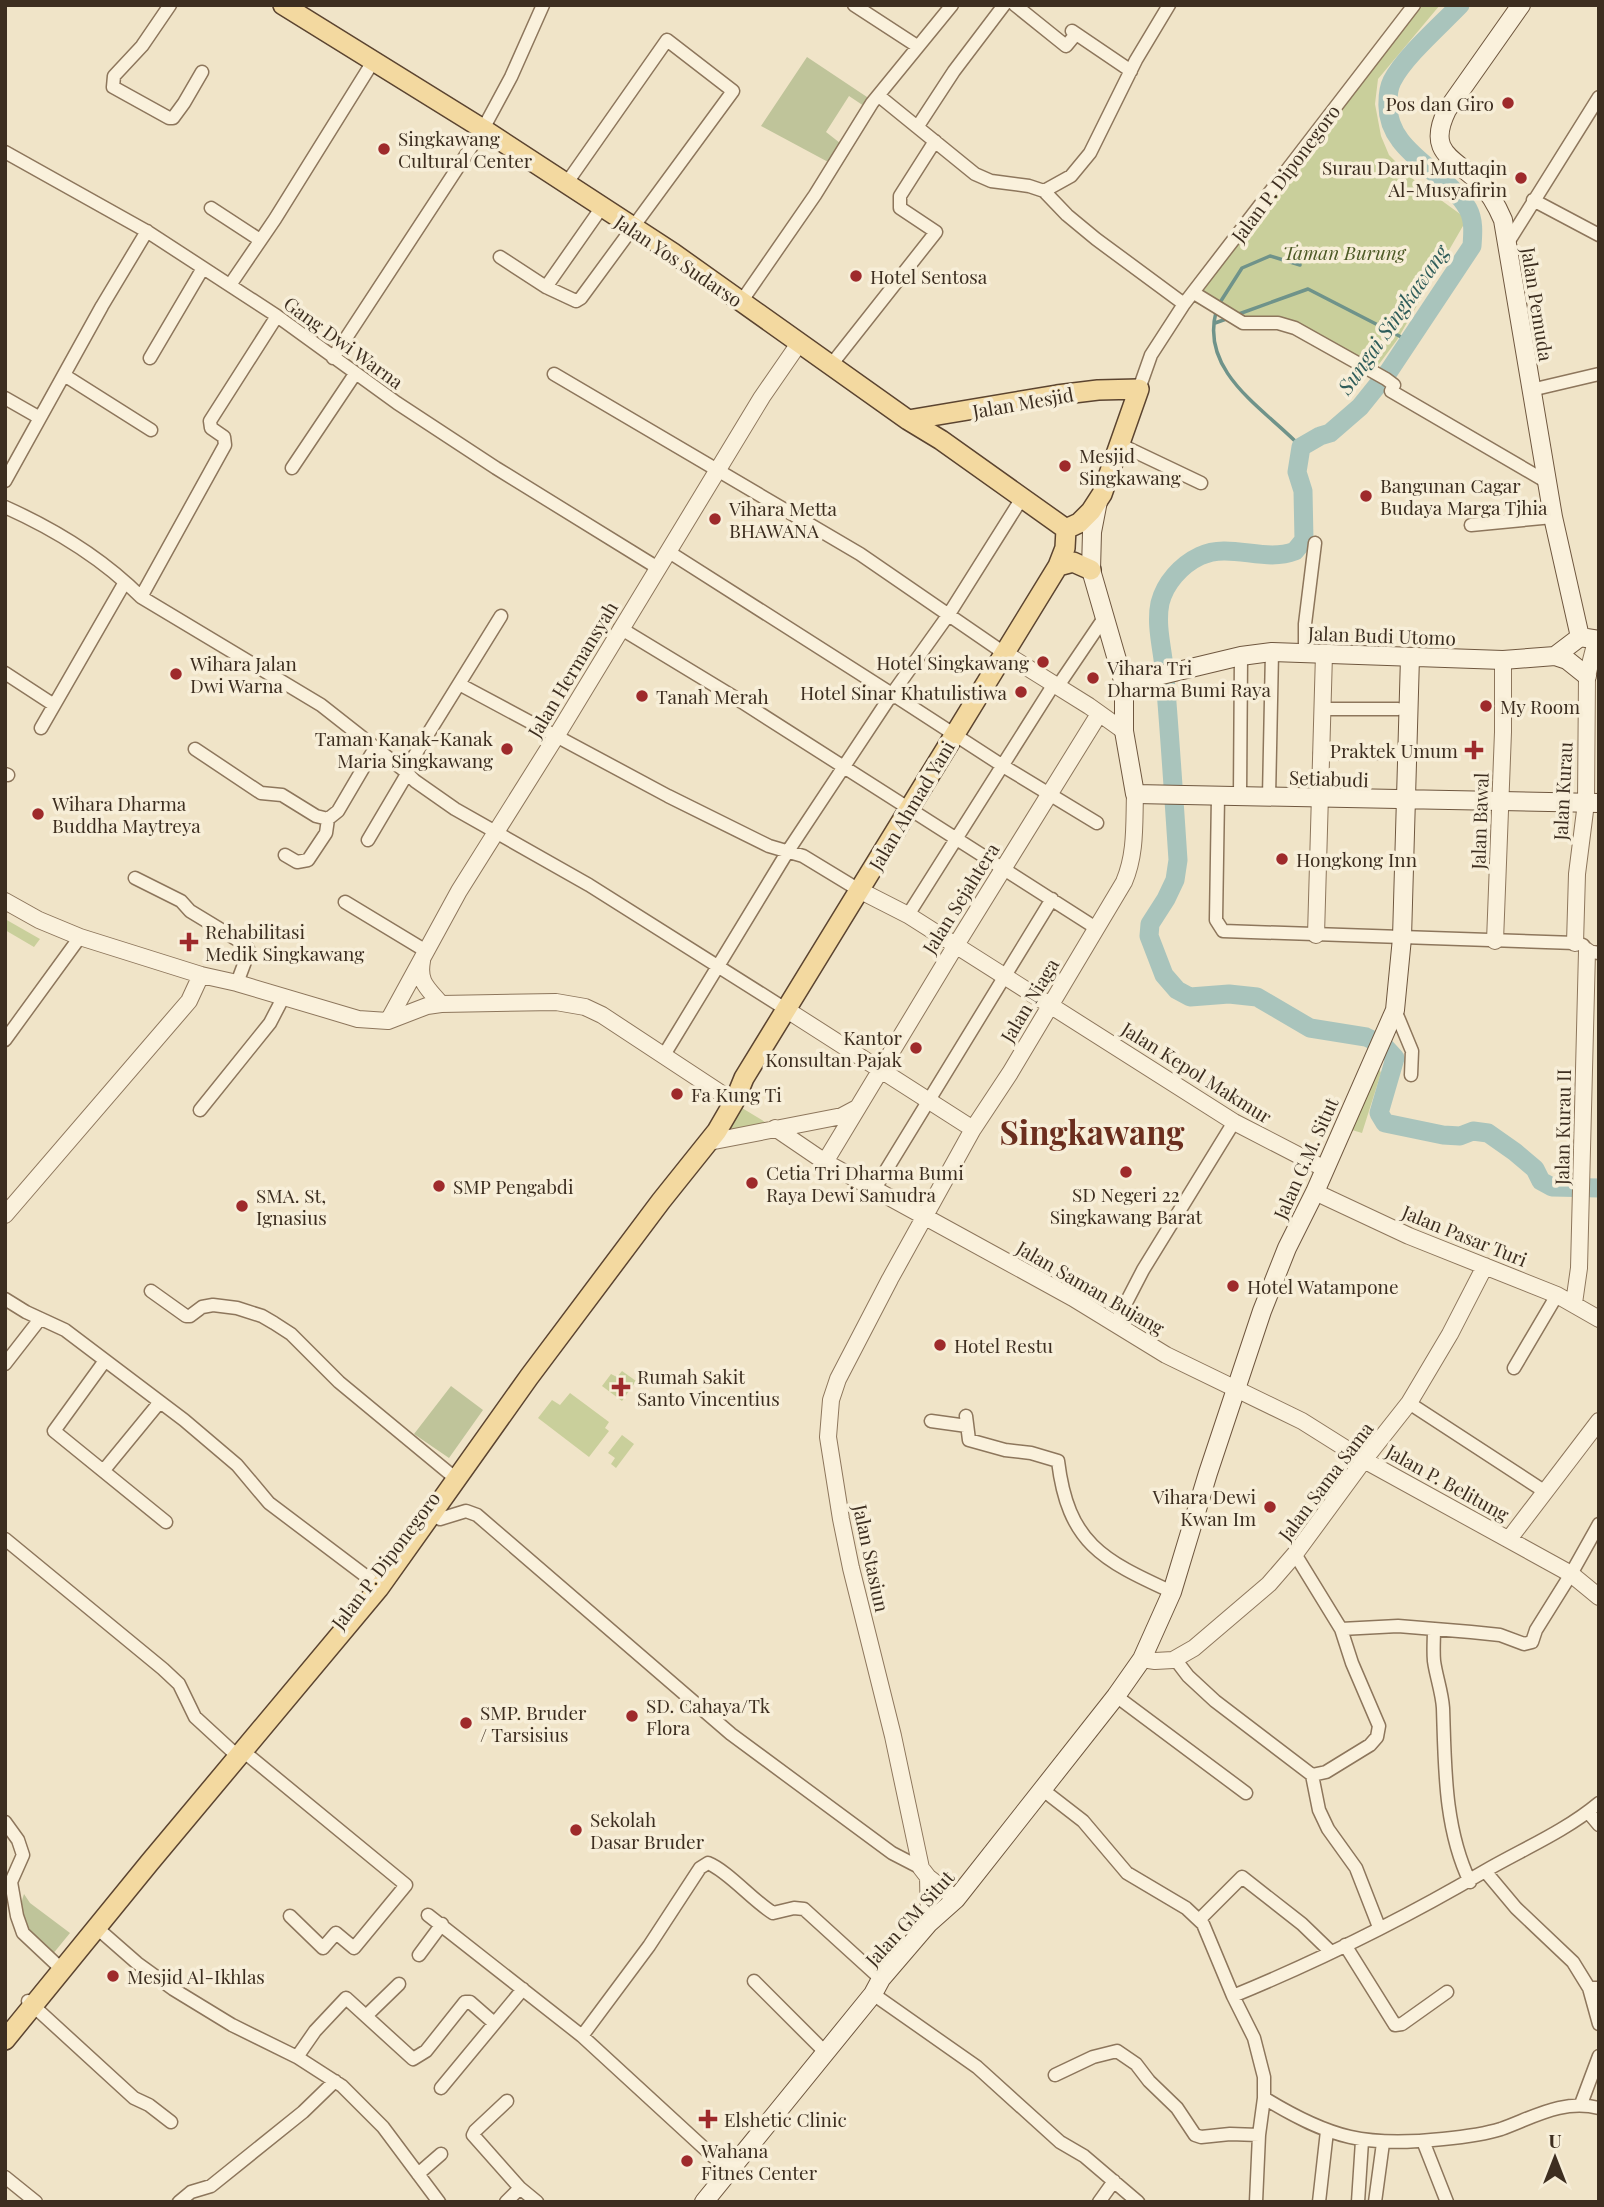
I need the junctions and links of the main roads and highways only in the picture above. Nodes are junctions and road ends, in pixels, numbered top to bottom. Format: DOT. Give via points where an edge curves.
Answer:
graph roads {
  1 [pos="1521,5"];
  2 [pos="284,6"];
  3 [pos="953,414"];
  4 [pos="908,421"];
  5 [pos="941,440"];
  6 [pos="1098,501"];
  7 [pos="1066,529"];
  8 [pos="1058,566"];
  9 [pos="1091,570"];
  10 [pos="1592,639"];
  11 [pos="1555,656"];
  12 [pos="1410,657"];
  13 [pos="1587,676"];
  14 [pos="1124,684"];
  15 [pos="1407,801"];
  16 [pos="1592,803"];
  17 [pos="744,1078"];
  18 [pos="393,1559"];
  19 [pos="1142,1659"];
  20 [pos="237,1751"];
  21 [pos="29,2003"];
  22 [pos="5,2028"];
  23 [pos="5,2040"];
  24 [pos="704,2202"];
  1 -- 10 [label="main road, Jalan Pemuda" via="1447,110 1439,137 1449,159 1479,182 1503,220 1553,517"];
  2 -- 4 [label="main road, Jalan Yos Sudarso" via="632,226"];
  3 -- 4 [label="main road, Jalan Mesjid"];
  3 -- 5 [label="main road"];
  3 -- 6 [label="main road, Jalan Mesjid" via="1057,395 1139,388"];
  4 -- 5 [label="main road, Jalan Yos Sudarso"];
  5 -- 7 [label="main road, Jalan Yos Sudarso"];
  6 -- 7 [label="main road" via="1079,523"];
  6 -- 9 [label="main road"];
  7 -- 8 [label="main road, Jalan Ahmad Yani"];
  8 -- 9 [label="main road" via="1073,562"];
  8 -- 17 [label="main road, Jalan Ahmad Yani"];
  9 -- 14 [label="main road"];
  10 -- 11 [label="main road"];
  11 -- 12 [label="main road, Jalan Budi Utomo" via="1503,660"];
  11 -- 13 [label="main road"];
  12 -- 14 [label="main road, Jalan Budi Utomo" via="1272,652"];
  12 -- 15 [label="main road, Jalan G.M. Situt"];
  14 -- 15 [label="main road, Setiabudi" via="1124,731 1135,794"];
  15 -- 16 [label="main road, Setiabudi"];
  15 -- 19 [label="main road, Jalan G.M. Situt" via="1402,938 1392,1017 1287,1248 1235,1390 1171,1592"];
  17 -- 18 [label="main road, Jalan P. Diponegoro" via="725,1096 449,1473"];
  17 -- 18 [label="main road, Jalan P. Diponegoro" via="709,1142"];
  18 -- 20 [label="main road, Jalan P. Diponegoro" via="371,1580"];
  18 -- 20 [label="main road, Jalan P. Diponegoro" via="326,1653"];
  19 -- 24 [label="main road, Jalan GM Situt" via="1044,1790 956,1899 929,1923 877,1986"];
  20 -- 21 [label="main road, Jalan P. Diponegoro" via="97,1928"];
  20 -- 21 [label="main road, Jalan P. Diponegoro" via="163,1831"];
  21 -- 22 [label="main road, Jalan P. Diponegoro"];
  21 -- 23 [label="main road, Jalan P. Diponegoro"];
}
